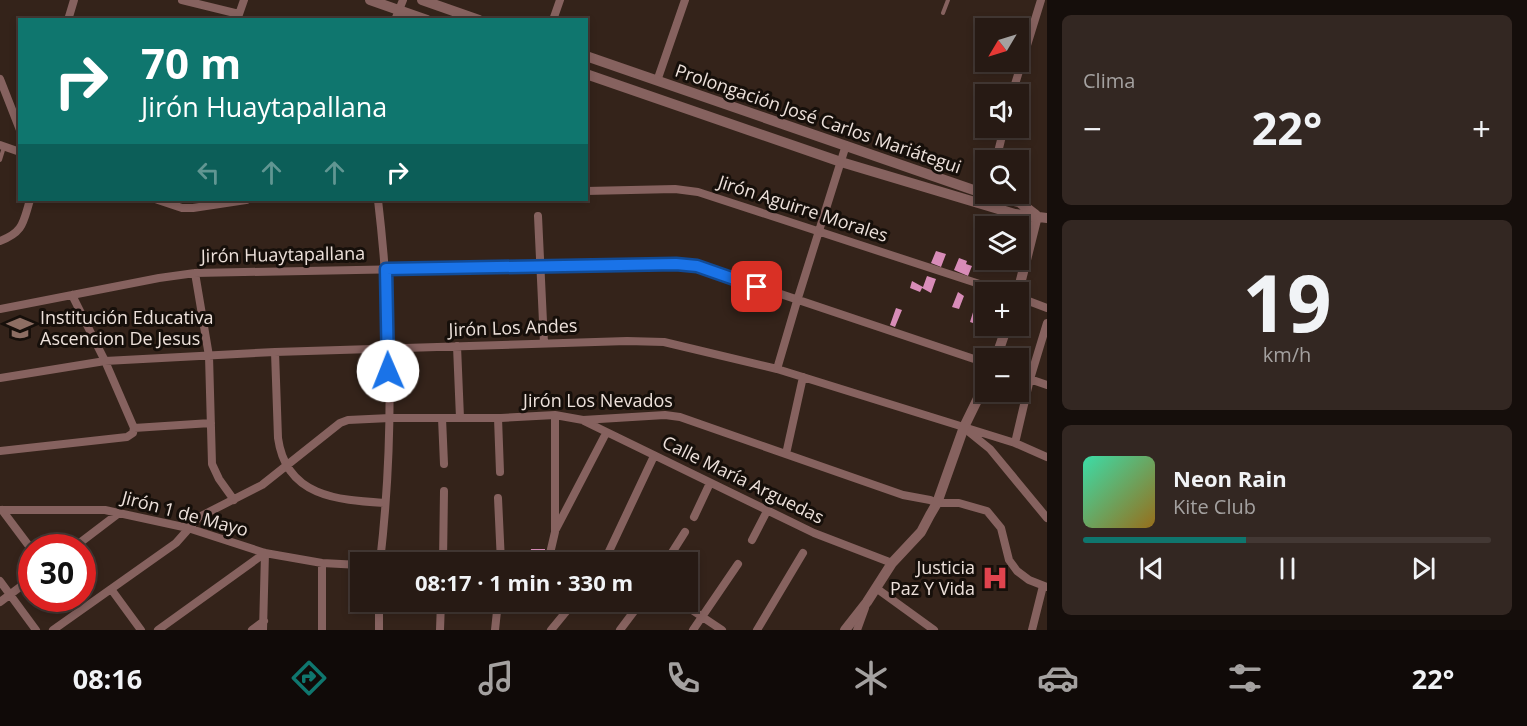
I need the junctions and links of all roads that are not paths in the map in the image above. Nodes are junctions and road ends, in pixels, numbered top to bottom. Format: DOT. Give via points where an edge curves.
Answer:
graph roads {
  1 [pos="75,0"];
  2 [pos="182,0"];
  3 [pos="244,0"];
  4 [pos="370,0"];
  5 [pos="422,0"];
  6 [pos="560,0"];
  7 [pos="685,0"];
  8 [pos="948,0"];
  9 [pos="1041,0"];
  10 [pos="399,10"];
  11 [pos="943,13"];
  12 [pos="238,17"];
  13 [pos="69,18"];
  14 [pos="421,18"];
  15 [pos="473,18"];
  16 [pos="554,18"];
  17 [pos="588,57"];
  18 [pos="588,75"];
  19 [pos="0,79"];
  20 [pos="657,81"];
  21 [pos="1015,84"];
  22 [pos="18,125"];
  23 [pos="846,145"];
  24 [pos="2,146"];
  25 [pos="18,151"];
  26 [pos="0,160"];
  27 [pos="841,162"];
  28 [pos="975,190"];
  29 [pos="588,191"];
  30 [pos="30,201"];
  31 [pos="164,201"];
  32 [pos="239,201"];
  33 [pos="378,201"];
  34 [pos="183,204"];
  35 [pos="1022,204"];
  36 [pos="537,216"];
  37 [pos="1042,217"];
  38 [pos="820,232"];
  39 [pos="0,241"];
  40 [pos="540,266"];
  41 [pos="386,269"];
  42 [pos="195,273"];
  43 [pos="1021,282"];
  44 [pos="975,283"];
  45 [pos="72,295"];
  46 [pos="797,301"];
  47 [pos="1029,301"];
  48 [pos="1047,308"];
  49 [pos="0,309"];
  50 [pos="1047,323"];
  51 [pos="543,344"];
  52 [pos="457,346"];
  53 [pos="388,348"];
  54 [pos="275,352"];
  55 [pos="209,356"];
  56 [pos="975,359"];
  57 [pos="105,361"];
  58 [pos="777,369"];
  59 [pos="803,377"];
  60 [pos="0,378"];
  61 [pos="1030,379"];
  62 [pos="1047,385"];
  63 [pos="976,402"];
  64 [pos="555,416"];
  65 [pos="390,418"];
  66 [pos="442,418"];
  67 [pos="460,418"];
  68 [pos="498,418"];
  69 [pos="583,420"];
  70 [pos="211,423"];
  71 [pos="964,427"];
  72 [pos="133,430"];
  73 [pos="604,437"];
  74 [pos="1015,443"];
  75 [pos="0,450"];
  76 [pos="786,454"];
  77 [pos="654,456"];
  78 [pos="1047,457"];
  79 [pos="444,464"];
  80 [pos="287,465"];
  81 [pos="500,472"];
  82 [pos="710,483"];
  83 [pos="444,491"];
  84 [pos="498,498"];
  85 [pos="234,500"];
  86 [pos="385,503"];
  87 [pos="937,503"];
  88 [pos="1,510"];
  89 [pos="767,511"];
  90 [pos="119,513"];
  91 [pos="694,517"];
  92 [pos="1047,518"];
  93 [pos="188,528"];
  94 [pos="555,532"];
  95 [pos="685,532"];
  96 [pos="20,534"];
  97 [pos="91,534"];
  98 [pos="752,540"];
  99 [pos="381,552"];
  100 [pos="442,552"];
  101 [pos="501,552"];
  102 [pos="550,552"];
  103 [pos="608,552"];
  104 [pos="672,552"];
  105 [pos="265,553"];
  106 [pos="803,553"];
  107 [pos="892,562"];
  108 [pos="321,563"];
  109 [pos="350,564"];
  110 [pos="738,564"];
  111 [pos="0,581"];
  112 [pos="1045,586"];
  113 [pos="876,588"];
  114 [pos="18,589"];
  115 [pos="111,589"];
  116 [pos="10,595"];
  117 [pos="0,602"];
  118 [pos="867,602"];
  119 [pos="379,612"];
  120 [pos="441,612"];
  121 [pos="497,612"];
  122 [pos="566,612"];
  123 [pos="634,612"];
  124 [pos="695,612"];
  125 [pos="702,617"];
  126 [pos="264,626"];
  127 [pos="36,630"];
  128 [pos="53,630"];
  129 [pos="141,630"];
  130 [pos="158,630"];
  131 [pos="252,630"];
  132 [pos="322,630"];
  133 [pos="379,630"];
  134 [pos="440,630"];
  135 [pos="495,630"];
  136 [pos="551,630"];
  137 [pos="621,630"];
  138 [pos="693,630"];
  139 [pos="722,630"];
  140 [pos="758,630"];
  141 [pos="845,630"];
  142 [pos="858,630"];
  143 [pos="934,630"];
  144 [pos="1032,630"];
  1 -- 13 [label="street"];
  2 -- 12 [label="street"];
  3 -- 12 [label="street"];
  4 -- 10 [label="street"];
  5 -- 15 [label="street"];
  6 -- 16 [label="street"];
  7 -- 20 [label="street"];
  8 -- 11 [label="lane"];
  9 -- 21 [label="street"];
  10 -- 14 [label="street"];
  17 -- 20 [label="street, Prolongación José Carlos Mariátegui"];
  18 -- 27 [label="street, Prolongación José Carlos Mariátegui"];
  19 -- 22 [label="street"];
  20 -- 23 [label="street, Prolongación José Carlos Mariátegui"];
  23 -- 27 [label="street"];
  23 -- 28 [label="street, Prolongación José Carlos Mariátegui"];
  24 -- 25 [label="street"];
  24 -- 26 [label="lane"];
  27 -- 37 [label="street, Prolongación José Carlos Mariátegui" via="1015,214"];
  27 -- 38 [label="street"];
  29 -- 38 [label="street, Jirón Aguirre Morales" via="698,192"];
  30 -- 39 [label="street" via="21,229"];
  31 -- 34 [label="street"];
  32 -- 34 [label="street" via="193,208"];
  33 -- 41 [label="street"];
  35 -- 37 [label="street, Prolongación José Carlos Mariátegui"];
  36 -- 40 [label="street"];
  37 -- 43 [label="street"];
  38 -- 44 [label="street, Jirón Aguirre Morales"];
  38 -- 46 [label="street"];
  40 -- 41 [label="street, Jirón Huaytapallana"];
  40 -- 46 [label="street, Jirón Huaytapallana" via="697,266"];
  40 -- 51 [label="street"];
  41 -- 42 [label="street, Jirón Huaytapallana"];
  41 -- 53 [label="street"];
  42 -- 45 [label="street, Jirón Huaytapallana"];
  42 -- 55 [label="street"];
  45 -- 49 [label="street, Jirón Huaytapallana"];
  45 -- 57 [label="street"];
  46 -- 56 [label="street, Jirón Huaytapallana"];
  46 -- 58 [label="street"];
  47 -- 48 [label="street"];
  50 -- 61 [label="street"];
  51 -- 52 [label="street, Jirón Los Andes"];
  51 -- 58 [label="street, Jirón Los Andes" via="664,342"];
  52 -- 53 [label="street, Jirón Los Andes"];
  52 -- 67 [label="street"];
  53 -- 54 [label="street, Jirón Los Andes"];
  53 -- 65 [label="street"];
  54 -- 55 [label="street, Jirón Los Andes"];
  54 -- 80 [label="street" via="278,438"];
  55 -- 57 [label="street, Jirón Los Andes"];
  55 -- 70 [label="street"];
  57 -- 60 [label="street, Jirón Los Andes"];
  57 -- 72 [label="street"];
  58 -- 59 [label="street, Jirón Los Andes"];
  59 -- 71 [label="street, Jirón Los Andes"];
  59 -- 76 [label="street"];
  61 -- 62 [label="street"];
  61 -- 74 [label="street"];
  63 -- 71 [label="street"];
  64 -- 68 [label="street, Jirón Los Nevados"];
  64 -- 69 [label="street, Jirón Los Nevados"];
  64 -- 94 [label="street"];
  65 -- 66 [label="street, Jirón Los Nevados"];
  65 -- 80 [label="street, Jirón Los Nevados" via="340,423"];
  65 -- 86 [label="street"];
  66 -- 67 [label="street, Jirón Los Nevados"];
  66 -- 79 [label="street"];
  67 -- 68 [label="street, Jirón Los Nevados"];
  68 -- 81 [label="street"];
  69 -- 76 [label="street, Jirón Los Nevados" via="680,417"];
  69 -- 77 [label="street, Calle María Arguedas"];
  70 -- 72 [label="street"];
  70 -- 85 [label="street" via="212,464"];
  71 -- 74 [label="street, Jirón Los Andes"];
  71 -- 87 [label="street"];
  71 -- 92 [label="street" via="990,449"];
  72 -- 75 [label="street" via="127,437"];
  73 -- 94 [label="street"];
  74 -- 78 [label="street, Jirón Los Andes"];
  76 -- 87 [label="street, Jirón Los Nevados"];
  77 -- 82 [label="street, Calle María Arguedas"];
  77 -- 103 [label="street"];
  80 -- 85 [label="street, Jirón Los Nevados"];
  80 -- 86 [label="street" via="311,490 339,500"];
  82 -- 89 [label="street, Calle María Arguedas"];
  82 -- 91 [label="street"];
  83 -- 100 [label="street"];
  84 -- 101 [label="street"];
  85 -- 93 [label="street, Jirón Los Nevados" via="200,517"];
  86 -- 99 [label="street"];
  87 -- 107 [label="street" via="921,531"];
  87 -- 112 [label="street, Jirón Los Nevados" via="959,503 987,512 1000,528 1009,560 1017,571"];
  88 -- 90 [label="street, Jirón 1 de Mayo"];
  88 -- 96 [label="street"];
  89 -- 98 [label="street"];
  89 -- 107 [label="street, Calle María Arguedas"];
  90 -- 93 [label="street, Jirón 1 de Mayo"];
  90 -- 97 [label="street"];
  93 -- 105 [label="street, Jirón 1 de Mayo"];
  93 -- 115 [label="street, Jirón Los Nevados" via="176,543"];
  94 -- 102 [label="street"];
  95 -- 104 [label="street"];
  105 -- 108 [label="street, Jirón 1 de Mayo"];
  105 -- 126 [label="street"];
  105 -- 130 [label="street"];
  106 -- 140 [label="street"];
  107 -- 113 [label="street"];
  108 -- 109 [label="street, Jirón 1 de Mayo"];
  108 -- 132 [label="street"];
  110 -- 125 [label="street"];
  111 -- 116 [label="street"];
  112 -- 144 [label="street"];
  113 -- 118 [label="street"];
  113 -- 143 [label="street"];
  114 -- 116 [label="street"];
  115 -- 128 [label="street, Jirón Los Nevados"];
  115 -- 129 [label="street"];
  116 -- 117 [label="street"];
  116 -- 127 [label="street"];
  118 -- 141 [label="street"];
  118 -- 142 [label="street"];
  119 -- 133 [label="street"];
  120 -- 134 [label="street"];
  121 -- 135 [label="street"];
  122 -- 136 [label="street"];
  123 -- 137 [label="street"];
  124 -- 125 [label="street"];
  125 -- 138 [label="street"];
  125 -- 139 [label="street"];
  126 -- 131 [label="street"];
}
